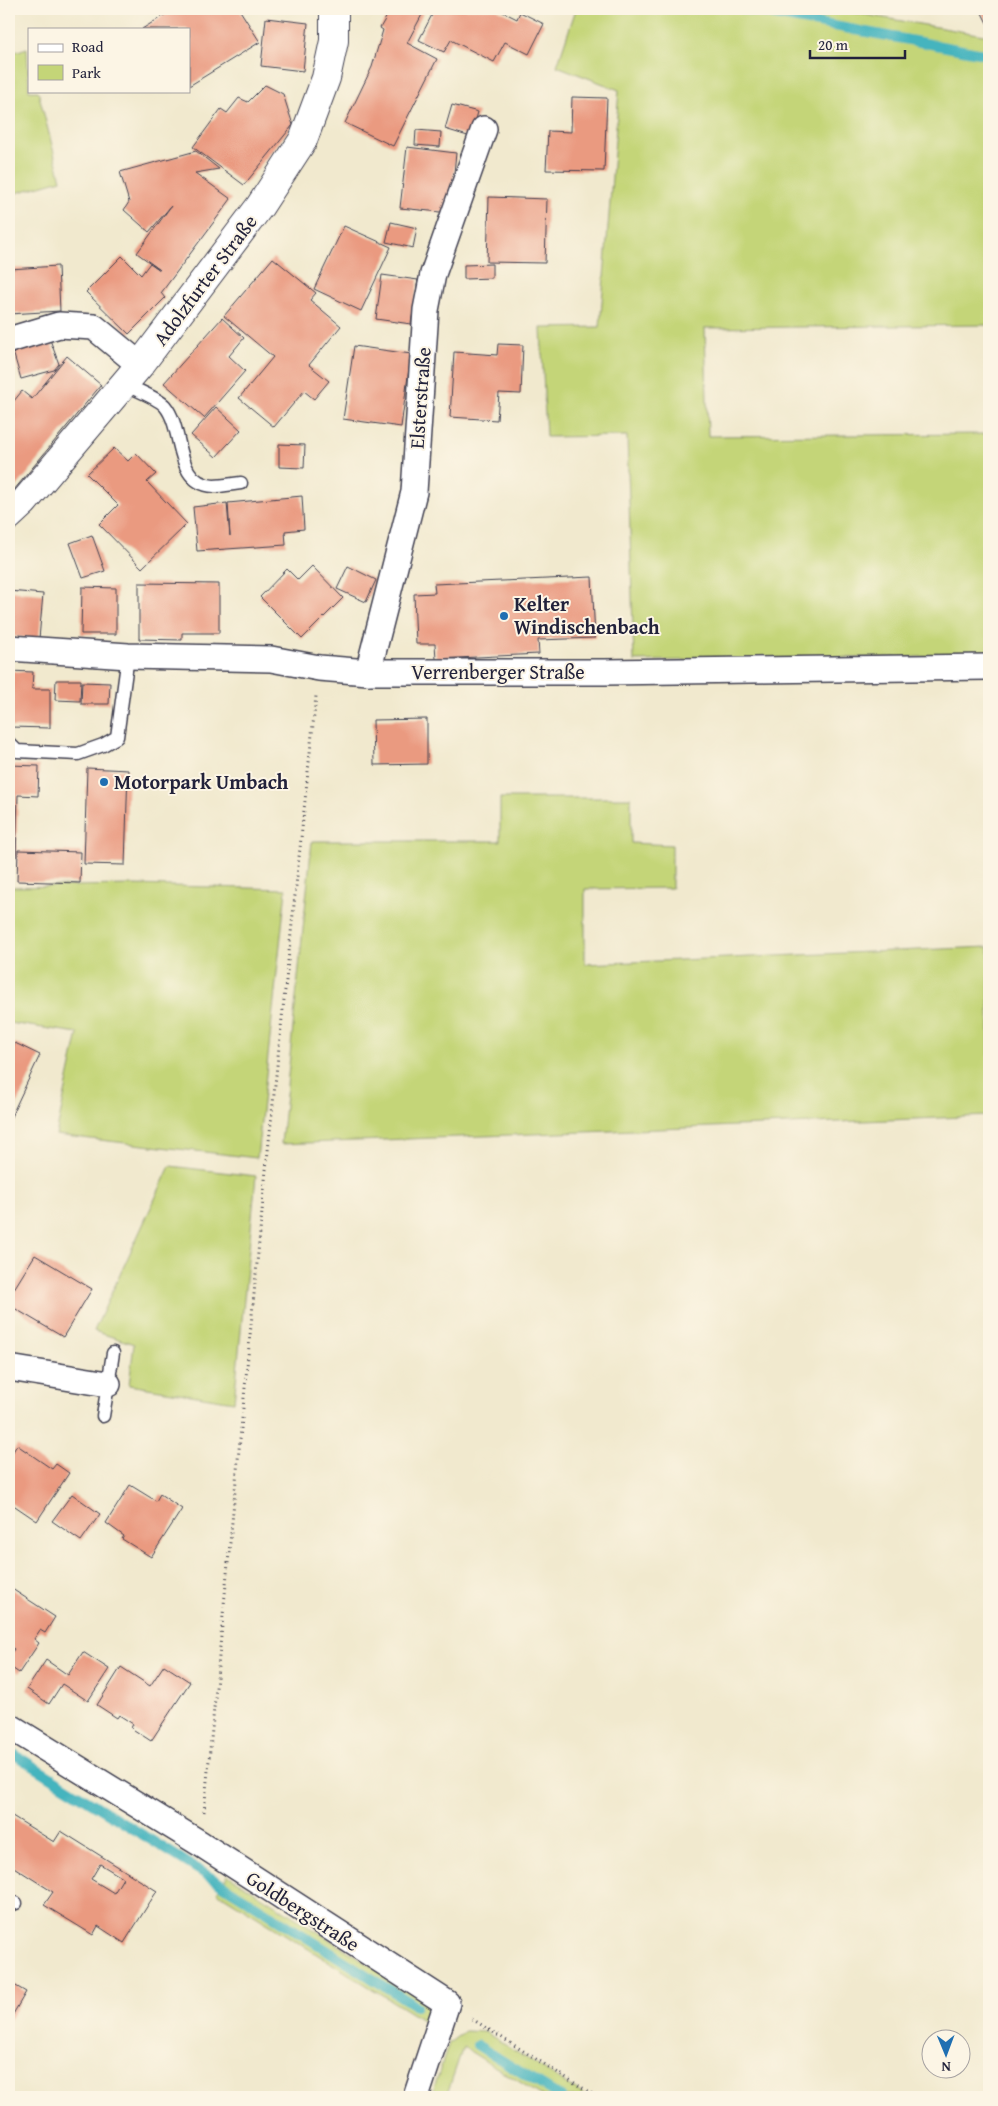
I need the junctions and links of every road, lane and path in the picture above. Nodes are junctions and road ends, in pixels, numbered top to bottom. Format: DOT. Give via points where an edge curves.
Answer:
graph roads {
  1 [pos="334,9"];
  2 [pos="484,128"];
  3 [pos="9,340"];
  4 [pos="132,375"];
  5 [pos="241,484"];
  6 [pos="9,516"];
  7 [pos="9,648"];
  8 [pos="128,656"];
  9 [pos="989,667"];
  10 [pos="319,668"];
  11 [pos="368,672"];
  12 [pos="9,743"];
  13 [pos="113,1353"];
  14 [pos="9,1368"];
  15 [pos="108,1384"];
  16 [pos="103,1416"];
  17 [pos="9,1726"];
  18 [pos="201,1844"];
  19 [pos="447,2004"];
  20 [pos="416,2097"];
  21 [pos="597,2097"];
  1 -- 4 [label="main road, Adolzfurter Straße" via="334,41 326,78 303,140 260,206"];
  2 -- 11 [label="street, Elsterstraße" via="433,274 426,310 414,492"];
  3 -- 4 [label="street" via="59,325 94,327"];
  4 -- 5 [label="lane" via="164,405 175,423 187,472 197,482 213,486"];
  4 -- 6 [label="main road, Adolzfurter Straße"];
  7 -- 8 [label="street, Verrenberger Straße"];
  8 -- 10 [label="street, Verrenberger Straße" via="271,659"];
  8 -- 12 [label="lane" via="117,737 78,754 17,751"];
  9 -- 11 [label="street, Verrenberger Straße"];
  10 -- 11 [label="street, Verrenberger Straße"];
  10 -- 18 [label="path" via="266,1170"];
  13 -- 15 [label="lane"];
  14 -- 15 [label="street"];
  15 -- 16 [label="lane"];
  17 -- 18 [label="street, Goldbergstraße"];
  18 -- 19 [label="street, Goldbergstraße"];
  19 -- 20 [label="street"];
  19 -- 21 [label="path"];
}
